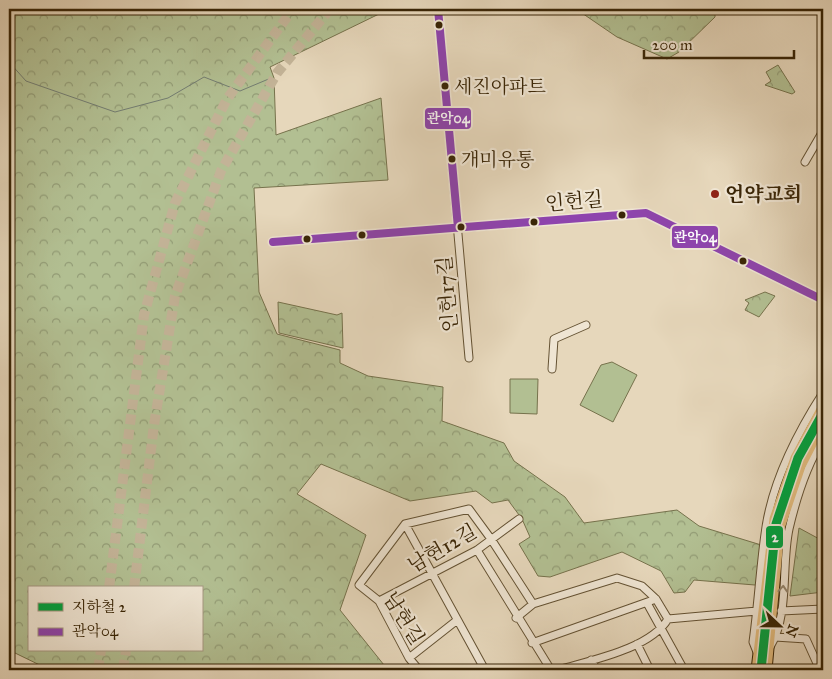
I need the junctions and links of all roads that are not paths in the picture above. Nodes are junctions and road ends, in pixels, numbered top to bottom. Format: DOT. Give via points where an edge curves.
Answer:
graph roads {
  1 [pos="438,9"];
  2 [pos="823,131"];
  3 [pos="805,162"];
  4 [pos="458,228"];
  5 [pos="823,300"];
  6 [pos="586,324"];
  7 [pos="469,358"];
  8 [pos="552,368"];
  9 [pos="823,393"];
  10 [pos="823,406"];
  11 [pos="823,423"];
  12 [pos="823,438"];
  13 [pos="519,519"];
  14 [pos="405,524"];
  15 [pos="491,539"];
  16 [pos="477,550"];
  17 [pos="432,574"];
  18 [pos="656,599"];
  19 [pos="379,601"];
  20 [pos="647,603"];
  21 [pos="533,604"];
  22 [pos="823,609"];
  23 [pos="757,611"];
  24 [pos="781,611"];
  25 [pos="516,618"];
  26 [pos="668,619"];
  27 [pos="456,621"];
  28 [pos="662,629"];
  29 [pos="775,637"];
  30 [pos="532,643"];
  31 [pos="637,644"];
  32 [pos="768,649"];
  33 [pos="757,652"];
  34 [pos="409,658"];
  35 [pos="591,660"];
  36 [pos="418,670"];
  37 [pos="484,670"];
  38 [pos="550,670"];
  39 [pos="558,670"];
  40 [pos="597,670"];
  41 [pos="650,670"];
  42 [pos="684,670"];
  43 [pos="756,670"];
  44 [pos="767,670"];
  45 [pos="820,670"];
  1 -- 4 [label="street, 인헌17길"];
  2 -- 3 [label="street"];
  4 -- 5 [label="street, 인헌길" via="646,213"];
  4 -- 7 [label="street, 인헌17길"];
  6 -- 8 [label="street" via="554,339"];
  9 -- 23 [label="street" via="794,443 776,492 765,533"];
  10 -- 33 [label="main road" via="795,458 774,518"];
  11 -- 32 [label="main road" via="801,466 780,528"];
  24 -- 12 [label="street, one-way" via="789,530"];
  13 -- 15 [label="street, 남현12길"];
  14 -- 15 [label="street" via="469,509"];
  14 -- 17 [label="street"];
  14 -- 19 [label="street, 남현길" via="359,585"];
  15 -- 16 [label="street, 남현12길"];
  15 -- 21 [label="street"];
  16 -- 17 [label="street, 남현12길"];
  16 -- 25 [label="street"];
  17 -- 19 [label="street, 남현12길"];
  17 -- 27 [label="street"];
  18 -- 20 [label="street"];
  18 -- 21 [label="street" via="642,586 617,578"];
  18 -- 26 [label="street"];
  19 -- 34 [label="street, 남현길"];
  20 -- 28 [label="street"];
  20 -- 30 [label="street"];
  21 -- 25 [label="street"];
  22 -- 24 [label="street"];
  23 -- 26 [label="street"];
  23 -- 33 [label="street" via="753,642"];
  24 -- 29 [label="street"];
  25 -- 30 [label="street"];
  26 -- 28 [label="street"];
  27 -- 34 [label="street"];
  27 -- 37 [label="street"];
  28 -- 31 [label="street"];
  28 -- 42 [label="street"];
  29 -- 32 [label="street"];
  29 -- 45 [label="street" via="808,641"];
  30 -- 38 [label="street"];
  31 -- 35 [label="street"];
  31 -- 41 [label="street"];
  32 -- 44 [label="main road"];
  33 -- 43 [label="main road"];
  34 -- 36 [label="street, 남현길"];
  35 -- 39 [label="street"];
  35 -- 40 [label="street"];
}
